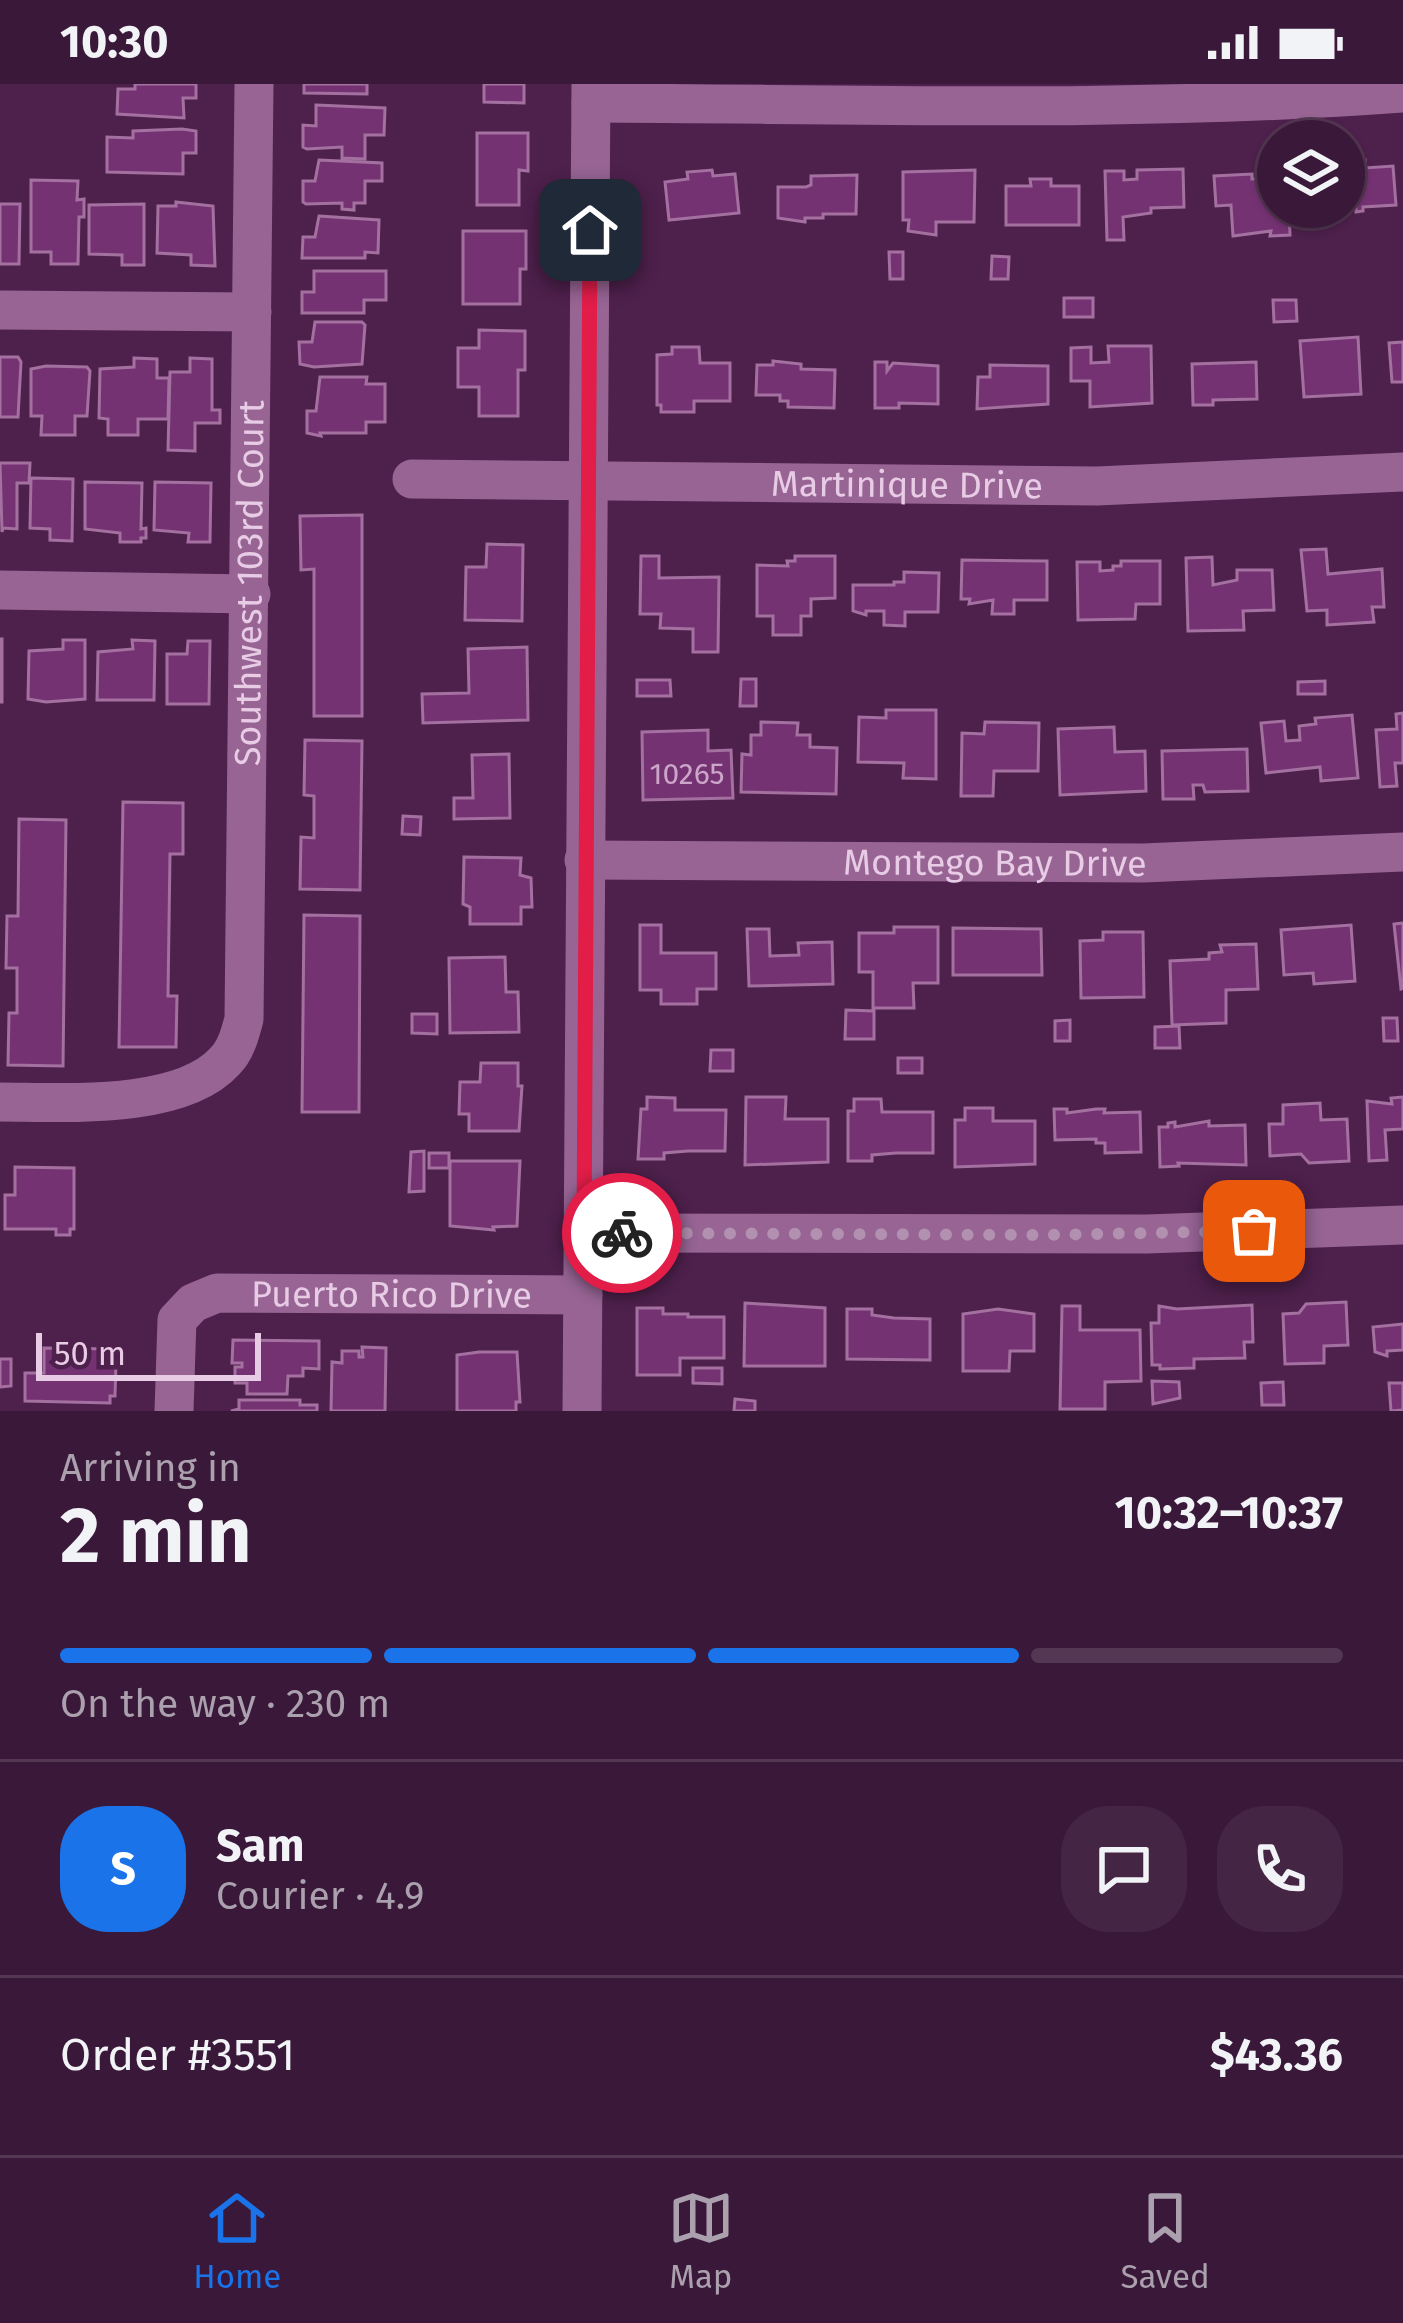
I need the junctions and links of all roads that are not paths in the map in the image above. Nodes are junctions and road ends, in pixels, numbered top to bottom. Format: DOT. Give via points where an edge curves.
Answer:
graph roads {
  1 [pos="254,84"];
  2 [pos="591,93"];
  3 [pos="1403,93"];
  4 [pos="0,310"];
  5 [pos="252,313"];
  6 [pos="1403,472"];
  7 [pos="412,479"];
  8 [pos="589,481"];
  9 [pos="0,590"];
  10 [pos="250,594"];
  11 [pos="1403,852"];
  12 [pos="584,860"];
  13 [pos="0,1102"];
  14 [pos="1403,1225"];
  15 [pos="584,1233"];
  16 [pos="584,1295"];
  17 [pos="174,1411"];
  18 [pos="582,1411"];
  1 -- 5 [label="street, Southwest 103rd Court"];
  2 -- 3 [label="street" via="1091,107"];
  2 -- 8 [label="street"];
  4 -- 5 [label="street"];
  5 -- 10 [label="street, Southwest 103rd Court"];
  6 -- 8 [label="street, Martinique Drive" via="1097,486"];
  7 -- 8 [label="street, Martinique Drive"];
  8 -- 12 [label="street"];
  9 -- 10 [label="street"];
  10 -- 13 [label="street, Southwest 103rd Court" via="246,991 234,1050 212,1072 138,1099"];
  11 -- 12 [label="street, Montego Bay Drive" via="1143,863"];
  12 -- 15 [label="street"];
  14 -- 15 [label="street" via="1147,1234"];
  15 -- 16 [label="street"];
  16 -- 17 [label="street, Puerto Rico Drive" via="259,1290 203,1297 177,1320"];
  16 -- 18 [label="street"];
}
